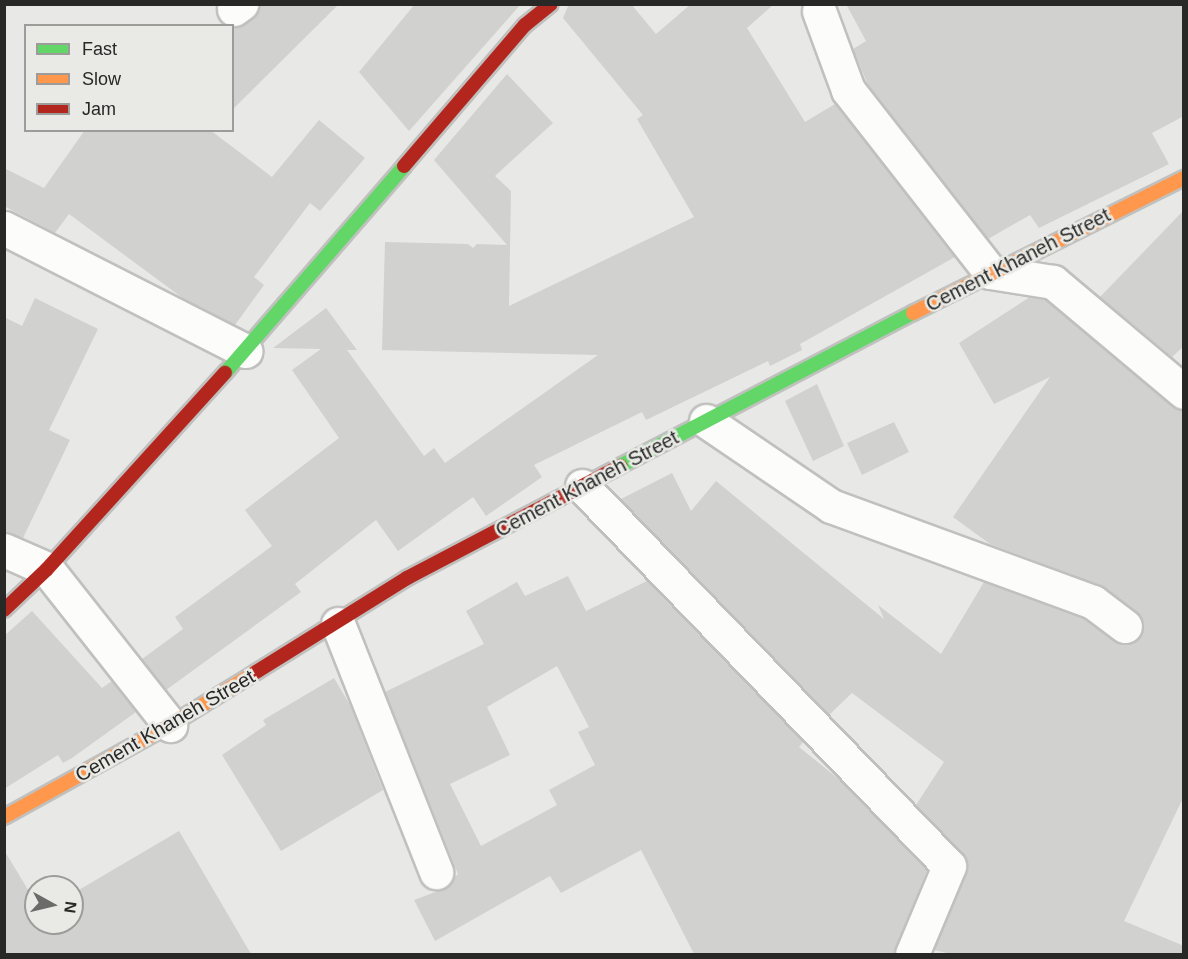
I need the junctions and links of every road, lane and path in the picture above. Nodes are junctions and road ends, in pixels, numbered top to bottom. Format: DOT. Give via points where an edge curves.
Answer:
graph roads {
  1 [pos="551,4"];
  2 [pos="819,11"];
  3 [pos="1184,178"];
  4 [pos="4,228"];
  5 [pos="990,272"];
  6 [pos="245,351"];
  7 [pos="1184,392"];
  8 [pos="706,421"];
  9 [pos="582,486"];
  10 [pos="4,550"];
  11 [pos="47,569"];
  12 [pos="4,610"];
  13 [pos="338,624"];
  14 [pos="1125,626"];
  15 [pos="170,725"];
  16 [pos="4,817"];
  17 [pos="436,872"];
  18 [pos="912,954"];
  1 -- 6 [label="street" via="525,25"];
  2 -- 5 [label="street" via="848,90"];
  3 -- 5 [label="street, Cement Khaneh Street"];
  4 -- 6 [label="street"];
  5 -- 7 [label="street" via="1053,282"];
  5 -- 8 [label="street, Cement Khaneh Street"];
  6 -- 11 [label="street"];
  8 -- 9 [label="street, Cement Khaneh Street"];
  8 -- 14 [label="street" via="831,506 1093,602"];
  9 -- 13 [label="street, Cement Khaneh Street" via="407,578"];
  9 -- 18 [label="street" via="949,866"];
  10 -- 11 [label="street"];
  11 -- 12 [label="street"];
  11 -- 15 [label="street"];
  13 -- 15 [label="street, Cement Khaneh Street"];
  13 -- 17 [label="street"];
  15 -- 16 [label="street, Cement Khaneh Street"];
}
